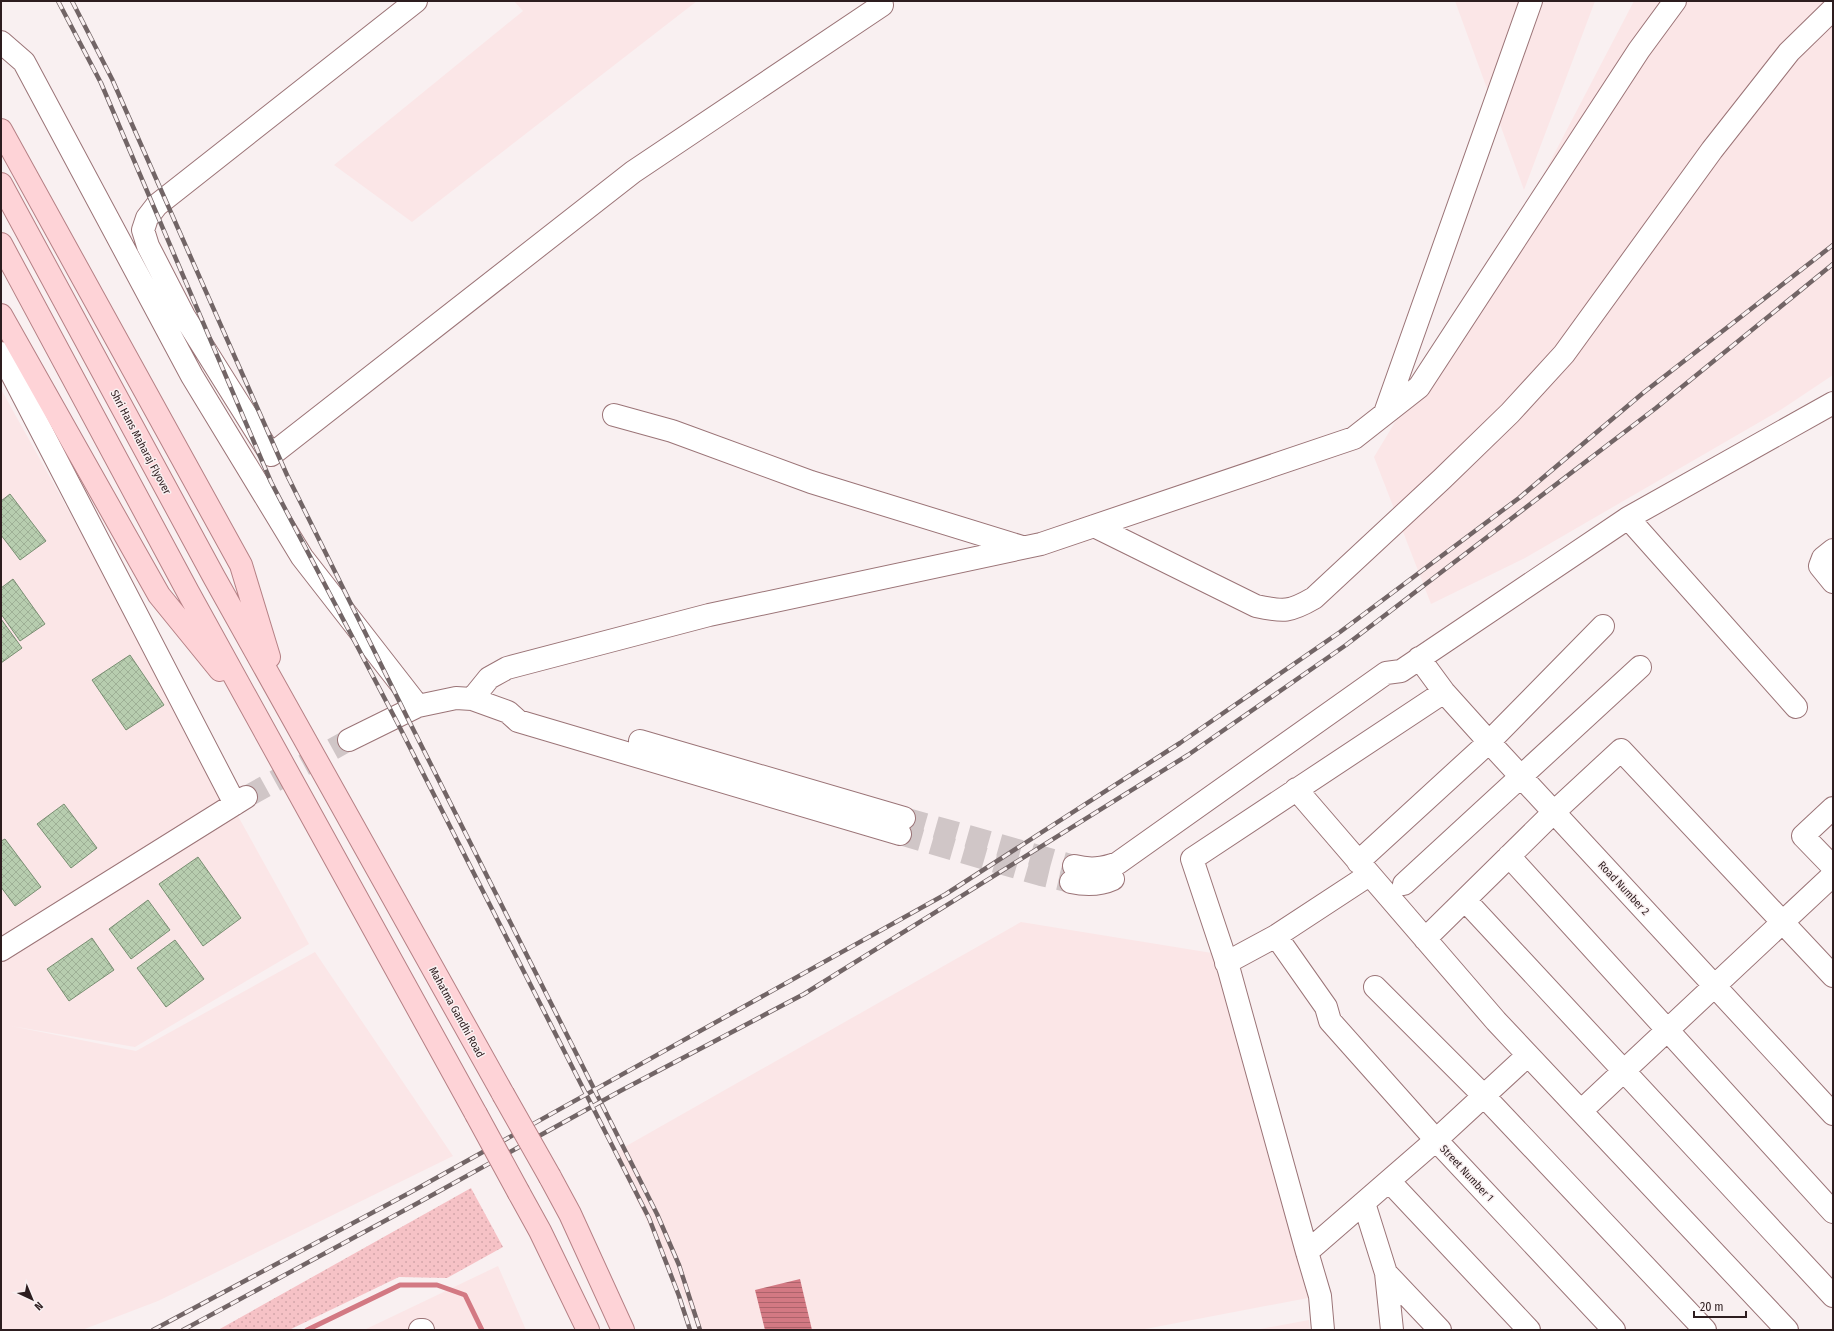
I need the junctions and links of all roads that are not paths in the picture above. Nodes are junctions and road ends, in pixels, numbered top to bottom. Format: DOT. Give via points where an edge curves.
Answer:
graph roads {
  1 [pos="416,1"];
  2 [pos="1531,1"];
  3 [pos="1675,1"];
  4 [pos="882,5"];
  5 [pos="1833,9"];
  6 [pos="1,42"];
  7 [pos="1,58"];
  8 [pos="24,62"];
  9 [pos="1,130"];
  10 [pos="1,184"];
  11 [pos="1,244"];
  12 [pos="1,315"];
  13 [pos="1,355"];
  14 [pos="1833,403"];
  15 [pos="1385,414"];
  16 [pos="614,415"];
  17 [pos="1628,518"];
  18 [pos="1094,526"];
  19 [pos="1024,548"];
  20 [pos="1833,550"];
  21 [pos="1833,582"];
  22 [pos="1603,626"];
  23 [pos="1419,658"];
  24 [pos="1640,667"];
  25 [pos="1444,692"];
  26 [pos="472,698"];
  27 [pos="283,699"];
  28 [pos="418,706"];
  29 [pos="1796,707"];
  30 [pos="257,716"];
  31 [pos="349,740"];
  32 [pos="1490,742"];
  33 [pos="1522,777"];
  34 [pos="1296,789"];
  35 [pos="1833,808"];
  36 [pos="1554,812"];
  37 [pos="902,826"];
  38 [pos="1509,856"];
  39 [pos="1833,867"];
  40 [pos="1364,868"];
  41 [pos="1073,874"];
  42 [pos="1833,875"];
  43 [pos="1404,884"];
  44 [pos="1464,900"];
  45 [pos="1783,922"];
  46 [pos="1276,936"];
  47 [pos="1425,939"];
  48 [pos="1,950"];
  49 [pos="1226,963"];
  50 [pos="1833,976"];
  51 [pos="1715,986"];
  52 [pos="1375,987"];
  53 [pos="1668,1030"];
  54 [pos="1528,1055"];
  55 [pos="1624,1071"];
  56 [pos="1484,1096"];
  57 [pos="1581,1111"];
  58 [pos="1833,1114"];
  59 [pos="1436,1140"];
  60 [pos="1389,1181"];
  61 [pos="1364,1203"];
  62 [pos="1833,1212"];
  63 [pos="1307,1252"];
  64 [pos="1386,1273"];
  65 [pos="1833,1296"];
  66 [pos="588,1330"];
  67 [pos="623,1330"];
  68 [pos="1323,1330"];
  69 [pos="1392,1330"];
  70 [pos="1440,1330"];
  71 [pos="1528,1330"];
  72 [pos="1614,1330"];
  73 [pos="1705,1330"];
  74 [pos="1787,1330"];
  1 -- 4 [label="street" via="158,205 147,218 143,230 148,246 184,316 271,455 633,172"];
  2 -- 15 [label="street"];
  3 -- 15 [label="street" via="1639,50 1419,387"];
  5 -- 18 [label="street" via="1789,52 1712,150 1564,354 1510,413 1314,598 1296,608 1279,611 1256,606"];
  6 -- 8 [label="street"];
  7 -- 8 [label="street"];
  8 -- 28 [label="street" via="192,376 302,557"];
  9 -- 27 [label="main road" via="241,565"];
  10 -- 27 [label="main road, Shri Hans Maharaj Flyover"];
  11 -- 30 [label="main road"];
  12 -- 30 [label="main road" via="159,595"];
  13 -- 48 [label="street" via="241,800"];
  14 -- 17 [label="street"];
  15 -- 18 [label="street" via="1354,438"];
  16 -- 19 [label="street" via="672,431 811,482"];
  17 -- 23 [label="street"];
  17 -- 29 [label="street"];
  18 -- 19 [label="street"];
  19 -- 26 [label="street" via="709,615 507,668 489,678"];
  20 -- 21 [label="street" via="1823,558 1820,566"];
  22 -- 32 [label="street"];
  23 -- 25 [label="street, Road Number 2"];
  23 -- 41 [label="street" via="1401,671 1386,674 1118,863"];
  24 -- 33 [label="street"];
  25 -- 32 [label="street, Road Number 2"];
  25 -- 34 [label="street"];
  26 -- 28 [label="street" via="456,698"];
  26 -- 37 [label="street" via="508,712 522,707"];
  27 -- 67 [label="main road, Mahatma Gandhi Road, bridge" via="570,1214"];
  28 -- 31 [label="street"];
  30 -- 66 [label="main road, bridge" via="519,1192"];
  32 -- 33 [label="street, Road Number 2"];
  32 -- 40 [label="street"];
  33 -- 36 [label="street, Road Number 2"];
  33 -- 43 [label="street"];
  34 -- 40 [label="street"];
  34 -- 49 [label="street" via="1192,859"];
  35 -- 39 [label="street" via="1803,836"];
  36 -- 38 [label="street"];
  36 -- 45 [label="street" via="1621,750"];
  36 -- 51 [label="street, Road Number 2"];
  38 -- 44 [label="street"];
  38 -- 53 [label="street"];
  40 -- 46 [label="street"];
  40 -- 47 [label="street"];
  42 -- 45 [label="street"];
  44 -- 47 [label="street"];
  44 -- 55 [label="street"];
  45 -- 50 [label="street"];
  45 -- 51 [label="street"];
  46 -- 49 [label="street"];
  46 -- 59 [label="street" via="1326,1007 1330,1021"];
  47 -- 54 [label="street"];
  49 -- 63 [label="street"];
  51 -- 53 [label="street"];
  51 -- 58 [label="street, Road Number 2"];
  52 -- 56 [label="street"];
  53 -- 55 [label="street"];
  53 -- 62 [label="street"];
  54 -- 56 [label="street"];
  54 -- 57 [label="street"];
  55 -- 57 [label="street"];
  55 -- 65 [label="street"];
  56 -- 59 [label="street"];
  56 -- 73 [label="street"];
  57 -- 74 [label="street"];
  59 -- 60 [label="street, Street Number 1"];
  59 -- 72 [label="street, Street Number 1"];
  60 -- 61 [label="street, Street Number 1"];
  60 -- 71 [label="street"];
  61 -- 63 [label="street, Street Number 1"];
  61 -- 64 [label="street"];
  63 -- 68 [label="street" via="1320,1296"];
  64 -- 69 [label="street"];
  64 -- 70 [label="street"];
}
